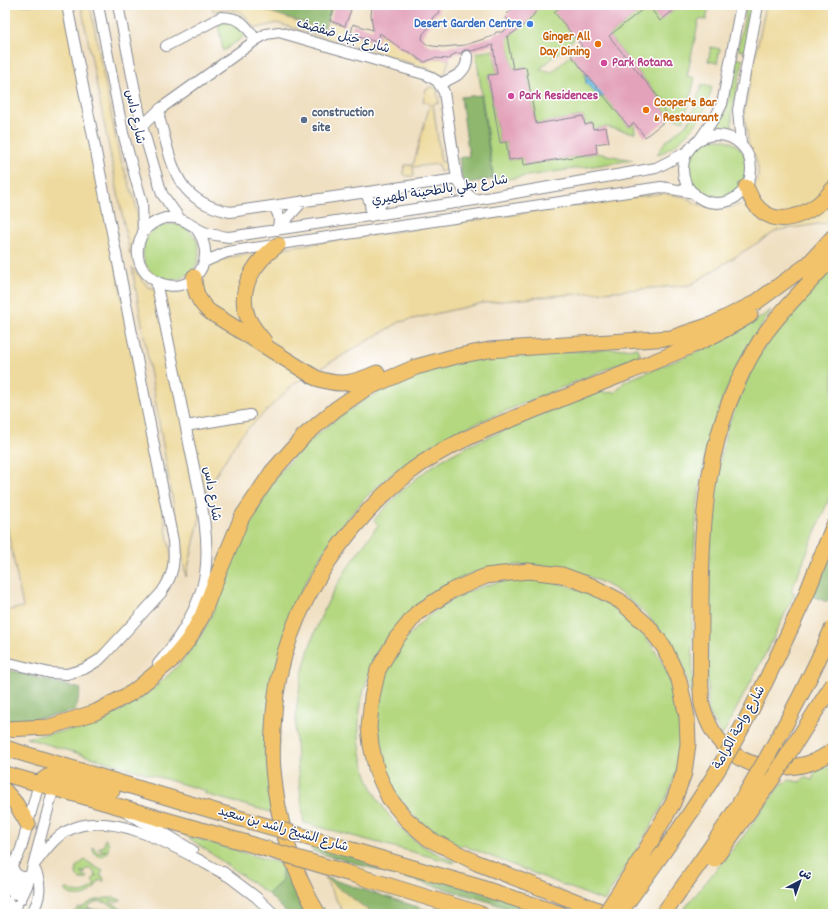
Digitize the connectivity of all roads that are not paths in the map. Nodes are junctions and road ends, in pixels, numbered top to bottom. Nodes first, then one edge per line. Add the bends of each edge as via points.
1 (68, 5) edge
2 (98, 5) edge
3 (118, 5) edge
4 (741, 5) edge
5 (758, 5) edge
6 (256, 40) junction
7 (166, 46) dead end
8 (467, 56) dead end
9 (440, 84) junction
10 (162, 108) junction
11 (143, 129) junction
12 (162, 129) junction
13 (699, 140) junction
14 (741, 144) junction
15 (687, 152) junction
16 (457, 179) junction
17 (746, 187) junction
18 (394, 188) junction
19 (833, 189) edge
20 (365, 192) junction
21 (694, 193) junction
22 (475, 200) junction
23 (303, 201) junction
24 (273, 206) junction
25 (371, 216) junction
26 (180, 219) junction
27 (195, 227) junction
28 (143, 234) junction
29 (278, 237) junction
30 (833, 237) edge
31 (833, 256) edge
32 (204, 262) junction
33 (810, 263) junction
34 (194, 277) junction
35 (156, 282) junction
36 (541, 346) junction
37 (272, 351) junction
38 (250, 415) dead end
39 (186, 426) junction
40 (833, 528) edge
41 (833, 627) edge
42 (5, 662) edge
43 (833, 684) edge
44 (133, 692) junction
45 (5, 729) edge
46 (5, 748) edge
47 (833, 750) edge
48 (42, 758) junction
49 (5, 774) edge
50 (48, 782) junction
51 (5, 791) edge
52 (96, 799) junction
53 (187, 803) junction
54 (28, 824) junction
55 (33, 866) junction
56 (15, 869) edge
57 (228, 876) junction
58 (12, 902) edge
59 (460, 911) edge
60 (30, 914) edge
61 (274, 914) edge
62 (318, 914) edge
63 (481, 914) edge
64 (561, 914) edge
65 (605, 914) edge
66 (608, 914) edge
67 (619, 914) edge
68 (664, 914) edge
69 (672, 914) edge

1 - 42 street via 173,541 174,562 168,584 161,593 92,665 76,672 59,674
2 - 28 street, شارع داس via 123,133 142,202
3 - 11 street, شارع داس
4 - 13 street via 722,104
5 - 14 street via 738,110
6 - 7 street via 247,26 239,20 221,17
6 - 9 street, شارع جَبَل صَفصَف via 270,33 283,33 427,75
6 - 10 street, شارع جَبَل صَفصَف
8 - 9 street via 463,71
9 - 16 street via 444,92
10 - 11 street, شارع جَبَل صَفصَف
10 - 12 street via 159,117
11 - 12 street
11 - 26 street, شارع داس via 162,194
12 - 24 street via 176,176 191,196 216,209 230,212
13 - 14 street via 721,135
13 - 15 street
14 - 17 street via 748,154 751,165 751,176
15 - 21 street via 683,169 686,182
15 - 22 street, شارع بطي بالطحينة المهيري via 656,168
16 - 18 street
16 - 22 street via 464,191
17 - 19 highway via 754,203 764,213 786,218 802,214 817,206
17 - 21 street via 736,197 722,202 702,199
18 - 20 street
18 - 25 street
20 - 23 street
20 - 25 street via 370,202
21 - 29 street, شارع بطي بالطحينة المهيري via 661,187
22 - 25 street, شارع بطي بالطحينة المهيري
23 - 24 street
23 - 29 street
24 - 29 street via 280,217
25 - 29 street, شارع بطي بالطحينة المهيري
26 - 27 street
26 - 28 street via 164,219 153,223
27 - 29 street, شارع بطي بالطحينة المهيري via 210,234 223,236
27 - 32 street via 202,236 205,247
28 - 35 street via 137,251 139,262 144,272
29 - 32 street, شارع بطي بالطحينة المهيري via 227,252
29 - 37 highway via 254,269 244,297 245,311 251,324
30 - 33 highway
31 - 47 highway via 770,326 752,355 731,398 717,438 709,475 701,569 701,694 704,714 717,738 740,759 767,768 804,765
32 - 34 street
33 - 36 highway via 755,303 713,324 671,338
33 - 62 highway via 773,299 721,332 681,351 502,423 427,460 377,501 343,540 315,581 291,634 275,699 273,769 277,801 294,865
34 - 35 street via 174,286
34 - 37 highway via 195,292 205,308
35 - 39 street, شارع داس
36 - 37 highway via 492,342 454,348 405,361 363,379 343,384 316,378
36 - 44 highway via 489,350 416,367 365,389 304,436 272,472 242,517 202,616 189,639 173,659
38 - 39 street
39 - 44 street, شارع داس via 201,505 206,546 205,574 195,609 166,655
40 - 67 highway, شارع واحة الكرامة, bridge via 806,595 757,700 680,830
41 - 68 highway, bridge via 804,690 757,775
43 - 69 highway, bridge via 775,776
44 - 45 highway via 96,712 49,727
46 - 48 highway, شارع الشيخ راشد بن سعيد
48 - 50 street
48 - 53 highway, شارع الشيخ راشد بن سعيد
49 - 50 highway, شارع الشيخ راشد بن سعيد
50 - 52 highway, شارع الشيخ راشد بن سعيد
50 - 53 highway via 64,776 146,801
50 - 54 street
50 - 55 street
51 - 54 highway
52 - 57 street via 166,834
52 - 59 highway, شارع الشيخ راشد بن سعيد, bridge via 351,874
53 - 64 highway, شارع الشيخ راشد بن سعيد, bridge via 482,888
54 - 56 street
55 - 56 street
55 - 57 street via 67,830 103,824 128,828 154,838
55 - 60 street via 40,888 38,900
56 - 58 street
56 - 58 street
57 - 61 street
59 - 63 highway, شارع الشيخ راشد بن سعيد
65 - 66 highway, bridge via 643,855 673,803 684,773 688,744 687,717 679,680 664,647 648,626 620,601 592,586 562,575 528,571 486,576 451,591 417,613 396,639 378,670 369,727 377,772 389,798 406,819 428,839 477,863

